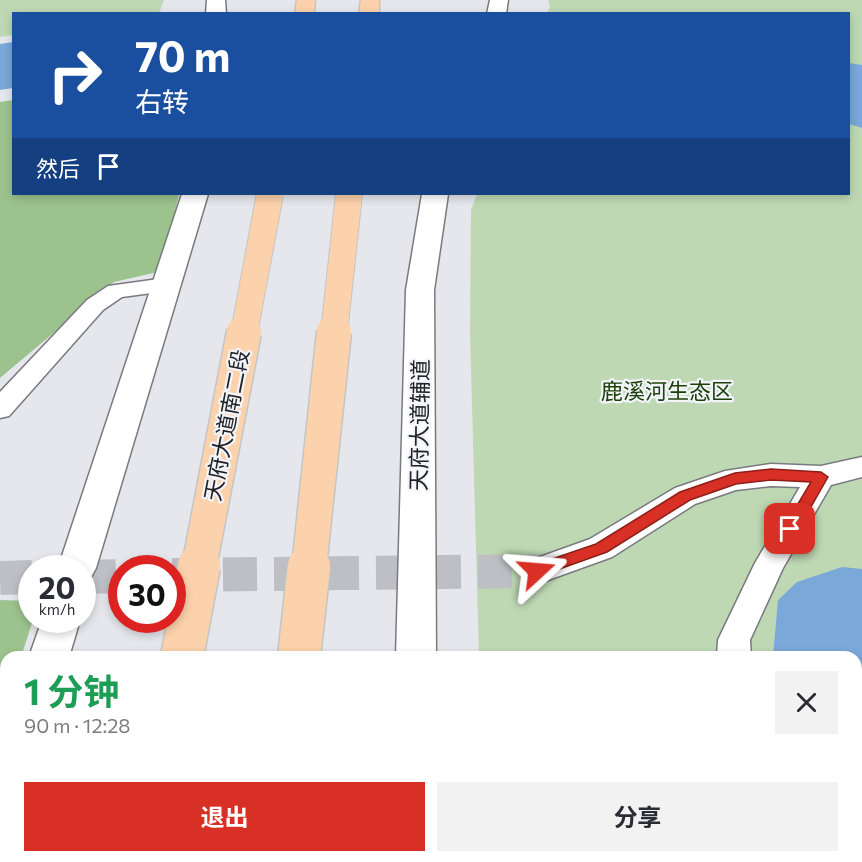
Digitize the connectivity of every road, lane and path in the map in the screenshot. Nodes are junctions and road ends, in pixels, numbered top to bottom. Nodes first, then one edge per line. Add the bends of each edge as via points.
1 (195, 195) edge
2 (270, 195) edge
3 (349, 195) edge
4 (435, 195) edge
5 (166, 285) junction
6 (0, 409) edge
7 (862, 467) edge
8 (821, 477) junction
9 (81, 555) edge
10 (537, 571) tunnel mouth
11 (57, 633) edge
12 (51, 651) edge
13 (183, 651) edge
14 (299, 651) edge
15 (416, 651) edge
16 (734, 651) edge

1 - 5 street
2 - 13 highway, 天府大道南二段, bridge
3 - 14 highway, bridge
4 - 15 street, 天府大道辅道 via 420,290
5 - 6 street via 116,291 95,305
5 - 9 street
7 - 8 street
8 - 10 street via 771,475 735,479 685,496 601,548
8 - 16 street via 770,563 734,640
11 - 12 street

